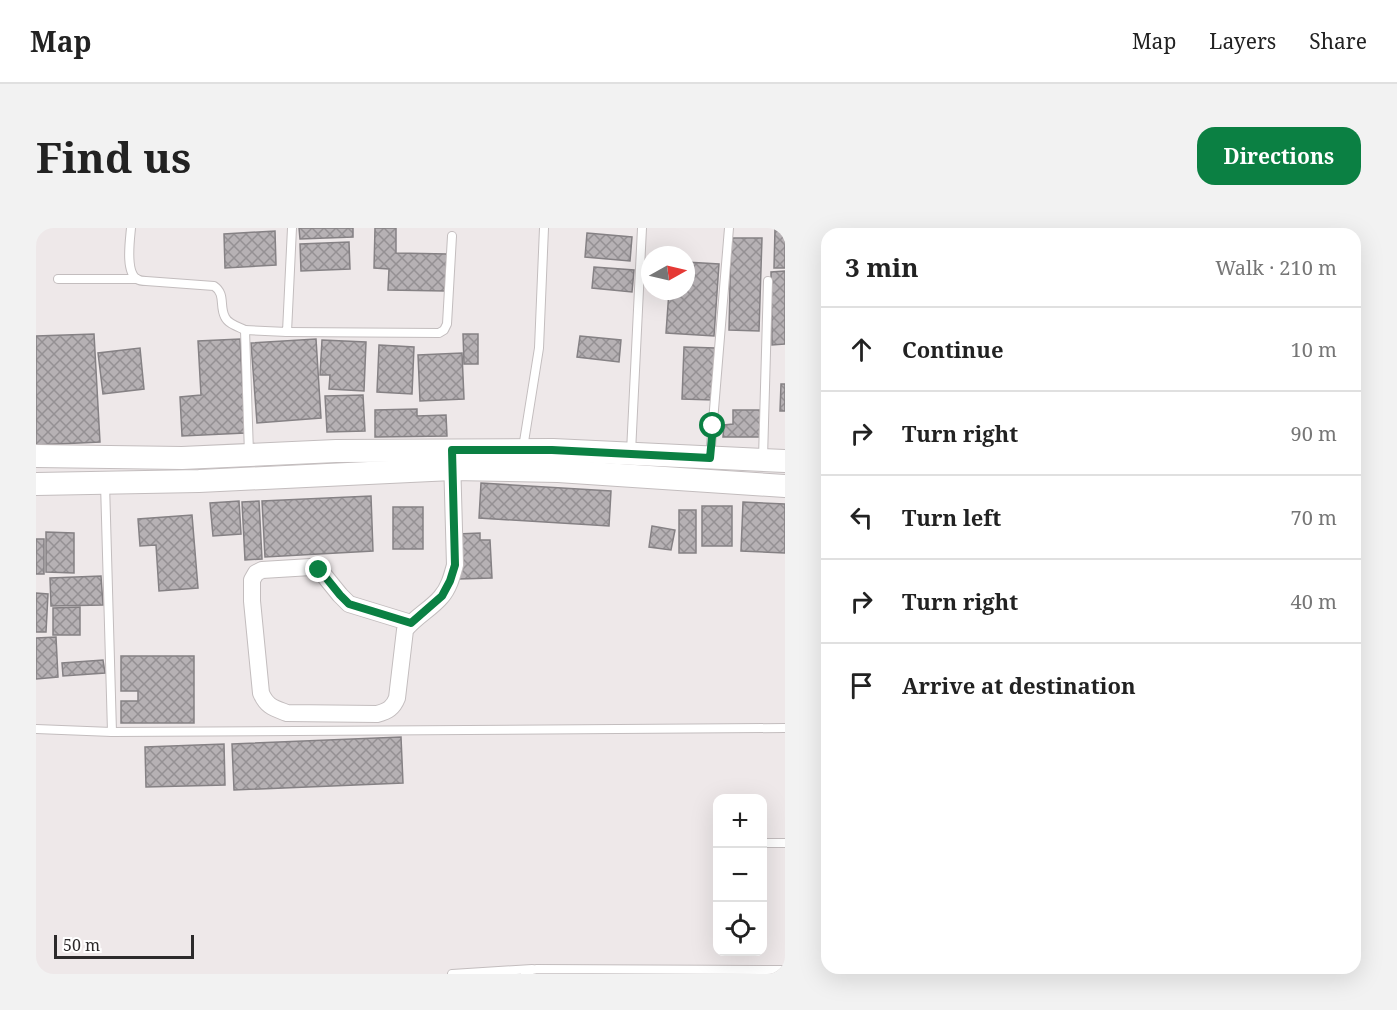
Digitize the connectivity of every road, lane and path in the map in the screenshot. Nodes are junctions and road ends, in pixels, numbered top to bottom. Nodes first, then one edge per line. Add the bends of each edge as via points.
1 (131, 228) edge
2 (292, 228) edge
3 (544, 228) edge
4 (642, 228) edge
5 (729, 228) edge
6 (452, 236) dead end
7 (58, 279) dead end
8 (137, 279) junction
9 (768, 281) dead end
10 (246, 330) junction
11 (287, 332) junction
12 (522, 450) junction
13 (631, 454) junction
14 (249, 455) junction
15 (36, 456) edge
16 (710, 458) junction
17 (452, 459) junction
18 (774, 460) edge
19 (249, 478) junction
20 (105, 483) junction
21 (36, 484) edge
22 (785, 486) edge
23 (411, 623) junction
24 (785, 728) edge
25 (36, 729) edge
26 (112, 732) junction
27 (767, 843) edge
28 (785, 843) edge
29 (537, 969) junction
30 (785, 970) edge
31 (739, 972) edge
32 (452, 974) edge
33 (525, 974) edge

1 - 8 lane via 130,265
2 - 11 lane
3 - 12 lane via 539,348
4 - 13 lane
5 - 16 lane
6 - 11 lane via 447,324 439,333
7 - 8 lane
8 - 10 lane via 214,286 222,296 224,316
9 - 18 lane
10 - 11 lane
10 - 14 lane
12 - 13 main road
12 - 17 main road
13 - 16 main road
14 - 15 main road
14 - 17 main road via 336,451
14 - 19 main road
16 - 18 main road
17 - 19 main road
17 - 22 main road via 558,471
17 - 23 street via 455,565 442,596
19 - 20 main road
20 - 21 main road
20 - 26 lane
23 - 23 street via 349,604 323,574 311,567 256,573 252,601 265,702 287,713 385,712 397,698 405,630
24 - 26 lane
25 - 26 lane
27 - 28 lane
29 - 31 lane
29 - 32 lane
29 - 33 lane
30 - 31 lane

